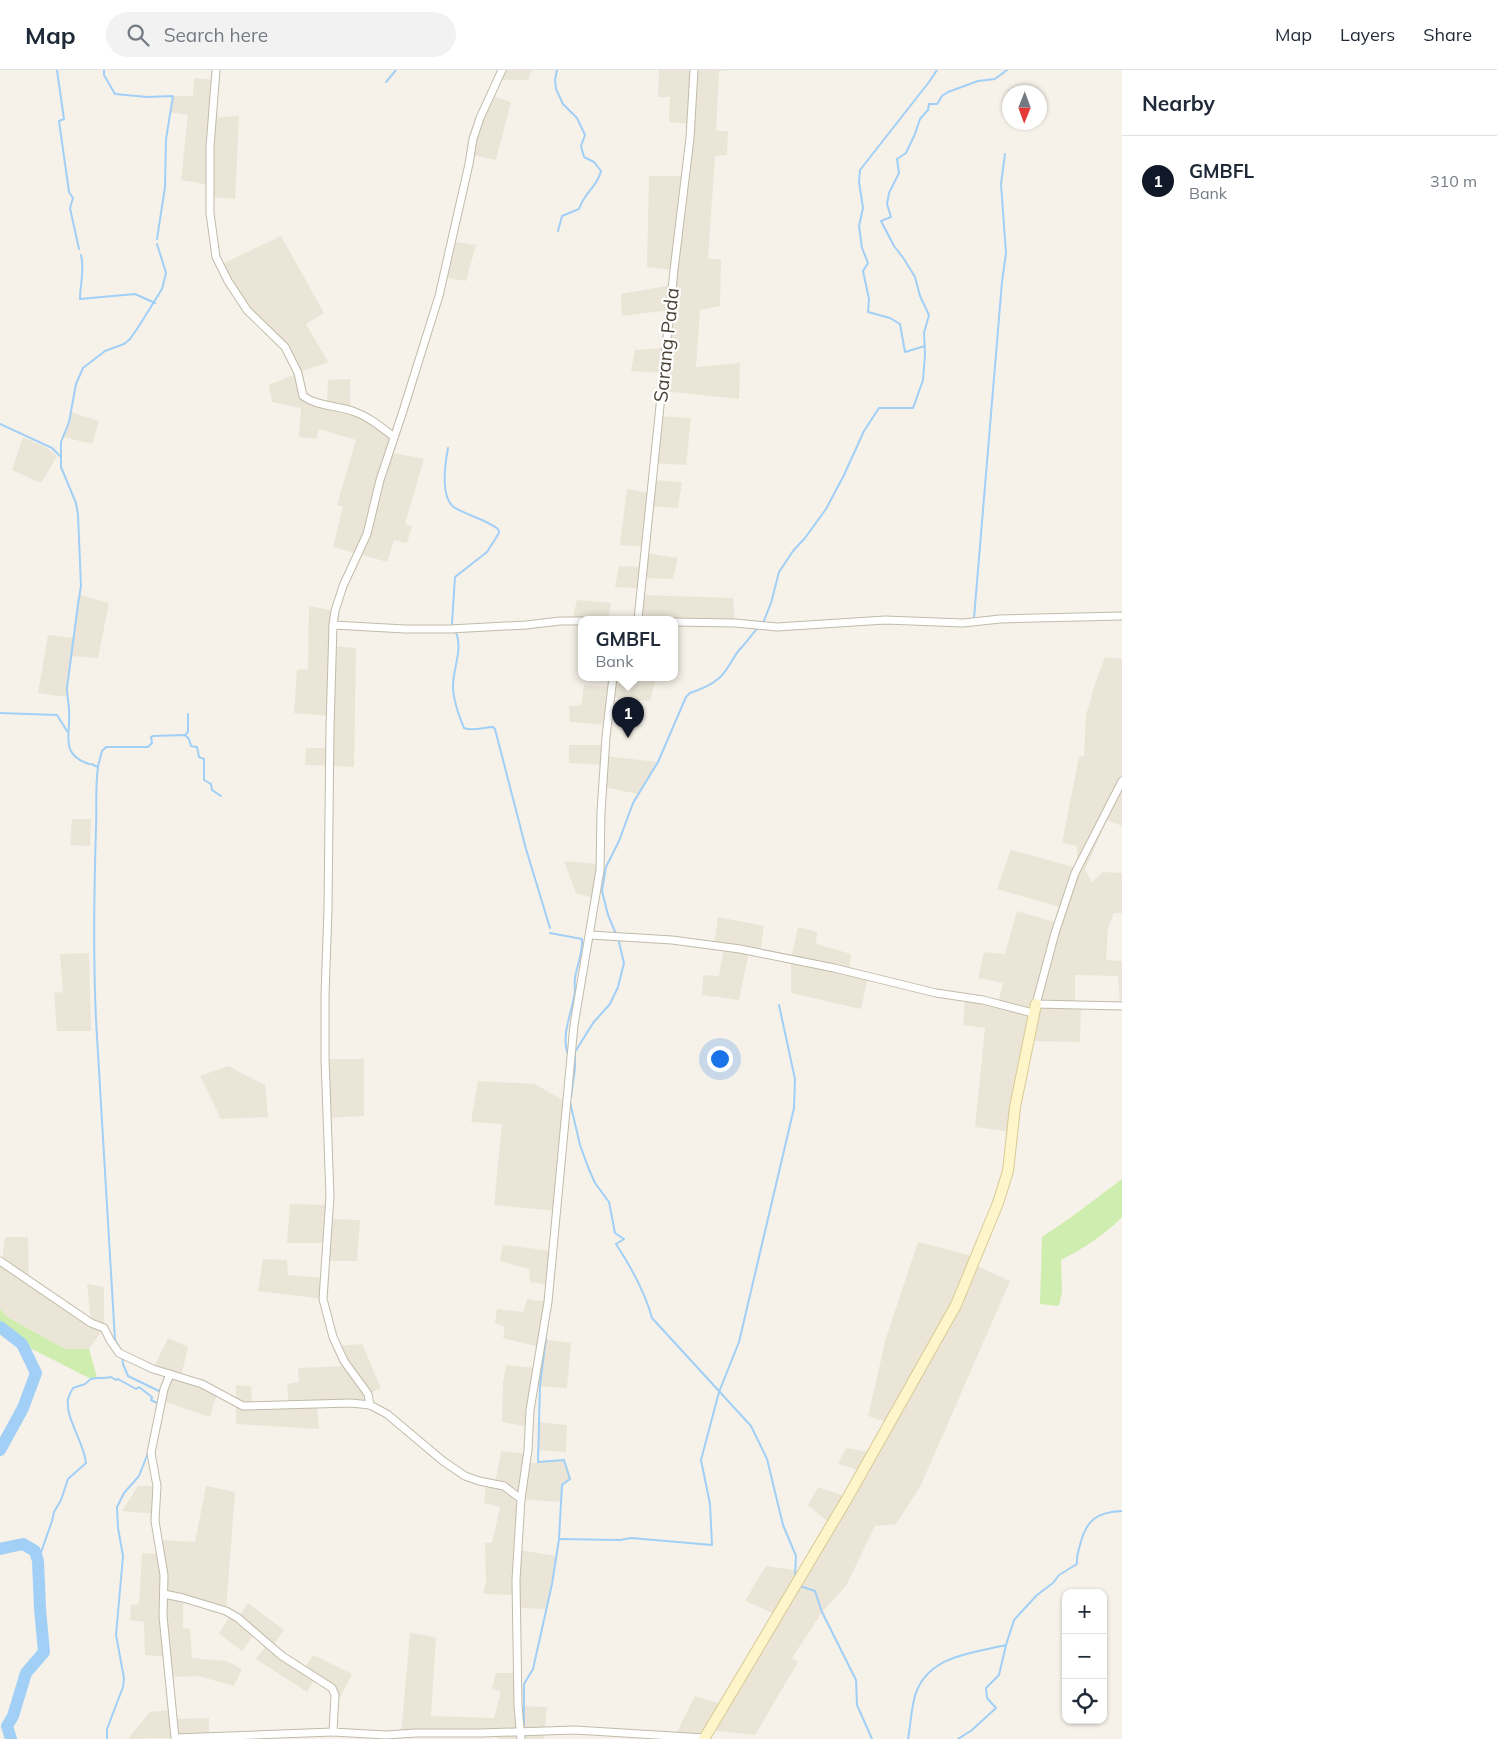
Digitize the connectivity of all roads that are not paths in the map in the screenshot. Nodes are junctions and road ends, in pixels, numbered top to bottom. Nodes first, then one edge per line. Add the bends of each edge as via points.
1 (216, 70) edge
2 (502, 70) edge
3 (694, 70) edge
4 (394, 437) junction
5 (638, 616) edge
6 (1122, 616) edge
7 (578, 621) edge
8 (678, 622) edge
9 (333, 625) junction
10 (613, 681) edge
11 (1122, 782) edge
12 (590, 935) junction
13 (1122, 1006) edge
14 (1035, 1009) junction
15 (0, 1261) edge
16 (170, 1374) junction
17 (370, 1404) junction
18 (521, 1499) junction
19 (164, 1594) junction
20 (333, 1732) junction
21 (520, 1735) edge
22 (386, 1737) edge
23 (174, 1738) edge
24 (705, 1739) edge

1 - 4 street via 210,147 210,214 216,257 247,310 285,347 298,373 303,396 317,403 357,412
2 - 4 street via 473,139 439,296
3 - 5 street, Sarang Pada via 690,138
4 - 9 street via 367,534 343,586
6 - 8 street via 1000,619 963,624 885,620 776,627
7 - 9 street via 450,629
9 - 17 street via 325,996 330,1196 323,1299 333,1337 344,1361 368,1394
10 - 12 street via 601,812 600,870
11 - 14 street via 1075,872
12 - 14 street via 672,940 740,949 834,968 936,994
12 - 18 street via 574,1025 548,1302 530,1410
13 - 14 street
14 - 24 street via 1015,1107 1008,1171 956,1305 848,1497
15 - 16 street via 91,1323 104,1328 119,1353
16 - 17 street via 202,1384 243,1406
16 - 19 street via 151,1453 157,1486 155,1522
17 - 18 street via 465,1476 504,1486
18 - 21 street via 516,1580
19 - 20 street via 226,1611 282,1656 332,1688 335,1695
19 - 23 street via 163,1616
20 - 22 street
20 - 23 street
21 - 22 street
21 - 24 street via 592,1731

